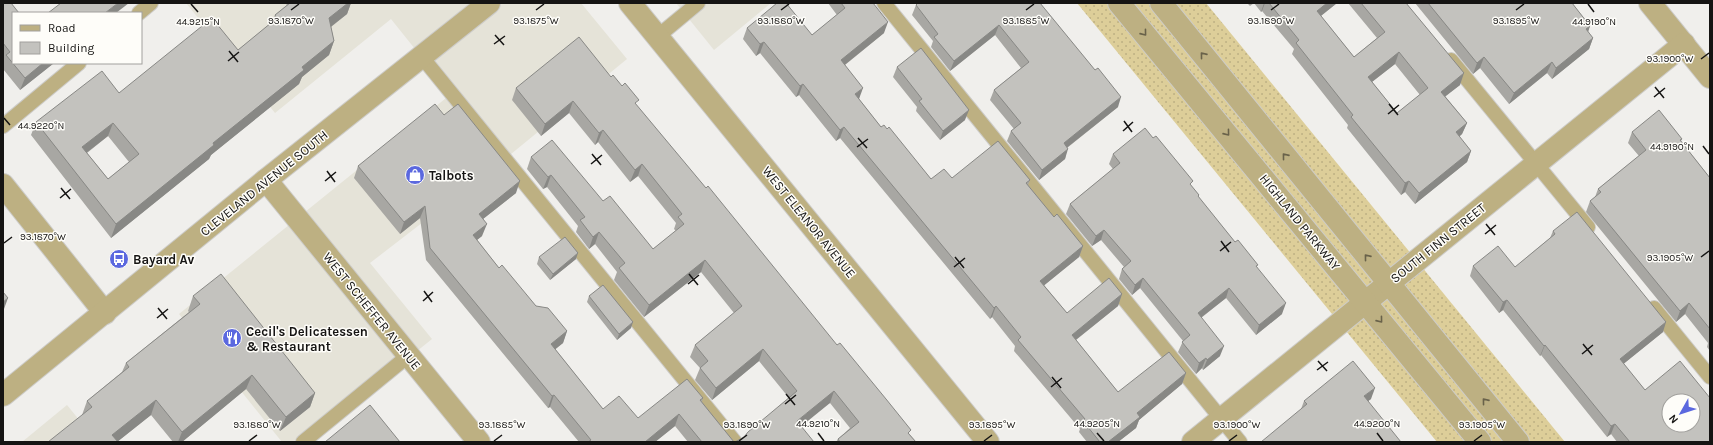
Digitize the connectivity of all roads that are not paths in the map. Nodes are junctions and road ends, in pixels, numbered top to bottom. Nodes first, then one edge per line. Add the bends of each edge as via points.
1 (151, 3) edge
2 (489, 3) edge
3 (630, 3) edge
4 (698, 3) edge
5 (884, 3) edge
6 (1119, 3) edge
7 (1161, 3) edge
8 (1650, 3) edge
9 (140, 12) edge
10 (657, 37) junction
11 (1684, 44) junction
12 (1443, 51) edge
13 (422, 57) junction
14 (78, 64) edge
15 (1710, 76) edge
16 (3, 126) edge
17 (1536, 164) junction
18 (266, 180) junction
19 (3, 185) edge
20 (1596, 237) edge
21 (1389, 283) junction
22 (1646, 298) edge
23 (1366, 302) junction
24 (106, 313) junction
25 (408, 356) junction
26 (1710, 377) edge
27 (3, 395) edge
28 (1221, 419) junction
29 (302, 442) edge
30 (479, 442) edge
31 (736, 442) edge
32 (988, 442) edge
33 (1193, 442) edge
34 (1240, 442) edge
35 (1480, 442) edge
36 (1518, 442) edge

1 - 9 lane
2 - 13 street, CLEVELAND AVENUE SOUTH
3 - 10 street, WEST ELEANOR AVENUE
4 - 10 lane
5 - 28 lane
6 -> 23 street, HIGHLAND PARKWAY
21 -> 7 street
8 - 11 street
10 - 32 street, WEST ELEANOR AVENUE
11 - 15 street
11 - 17 street, SOUTH FINN STREET
12 - 17 lane
13 - 18 street, CLEVELAND AVENUE SOUTH
13 - 31 lane
14 - 16 lane
17 - 20 lane
17 - 21 street, SOUTH FINN STREET
18 - 24 street, CLEVELAND AVENUE SOUTH
18 - 25 street, WEST SCHEFFER AVENUE
19 - 24 street
21 - 23 street, SOUTH FINN STREET
36 -> 21 street
22 - 26 lane
23 - 28 street, SOUTH FINN STREET
23 -> 35 street, HIGHLAND PARKWAY
24 - 27 street, CLEVELAND AVENUE SOUTH
25 - 29 lane
25 - 30 street, WEST SCHEFFER AVENUE
28 - 33 street, SOUTH FINN STREET
28 - 34 lane

